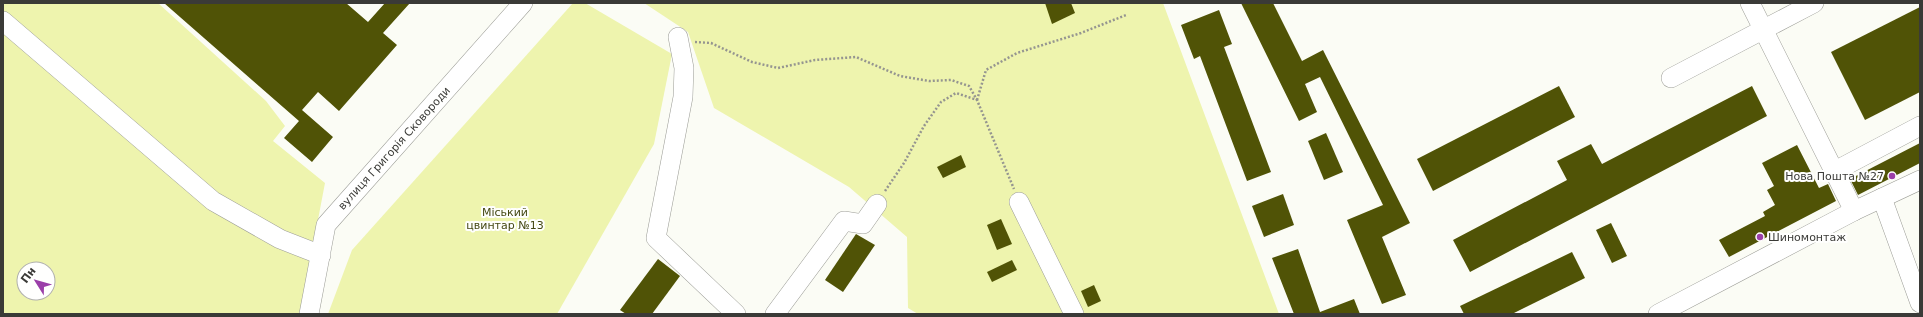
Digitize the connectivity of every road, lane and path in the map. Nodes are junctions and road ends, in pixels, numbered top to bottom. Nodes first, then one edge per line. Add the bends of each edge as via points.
1 (524, 3) edge
2 (1750, 3) edge
3 (1814, 3) edge
4 (1126, 15) dead end
5 (3, 21) edge
6 (1762, 30) junction
7 (683, 38) joint
8 (1671, 78) dead end
9 (977, 100) junction
10 (1920, 126) edge
11 (1835, 171) junction
12 (1920, 180) edge
13 (1882, 198) junction
14 (1019, 202) joint
15 (877, 204) joint
16 (1854, 211) junction
17 (321, 255) junction
18 (1920, 303) edge
19 (309, 314) edge
20 (736, 314) edge
21 (774, 314) edge
22 (1074, 314) edge
23 (1658, 314) edge

1 - 17 street, вулиця Григорія Сковороди via 326,225
2 - 6 street
3 - 6 street
4 - 9 path via 1081,33 1017,53 986,70
5 - 17 street via 213,201 280,239
6 - 8 street
6 - 11 street
7 - 9 path via 712,43 752,62 778,68 816,60 856,57 900,76 929,81 951,80 970,86
7 - 20 street via 683,97 656,238
9 - 14 path
9 - 15 path via 956,93 941,102
10 - 11 street
11 - 16 street
12 - 13 street
13 - 16 street
13 - 18 street
14 - 22 street
15 - 21 street via 863,224 844,221
16 - 23 street
17 - 19 street, вулиця Григорія Сковороди

